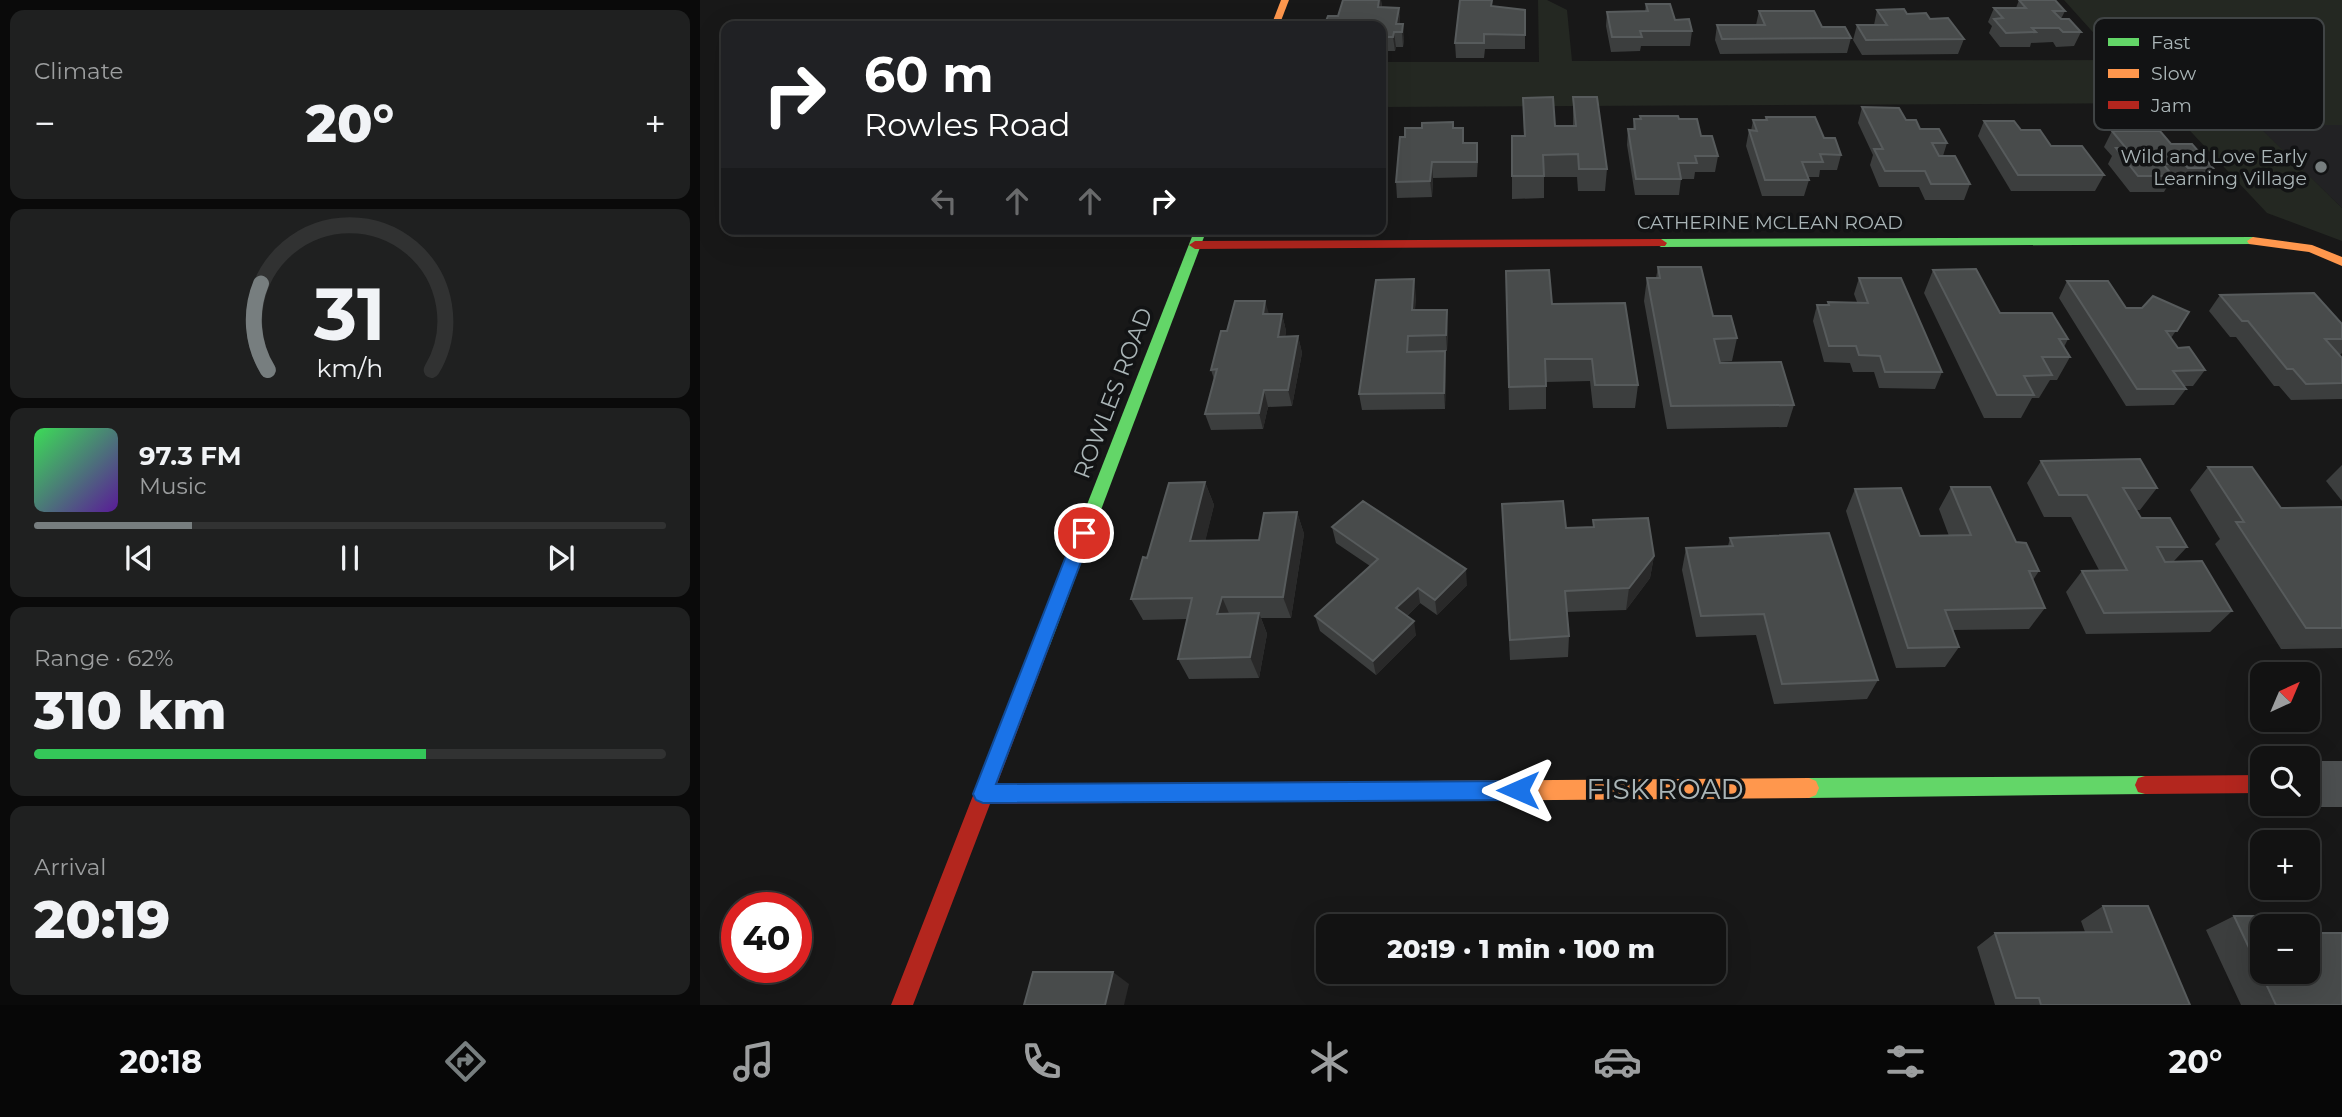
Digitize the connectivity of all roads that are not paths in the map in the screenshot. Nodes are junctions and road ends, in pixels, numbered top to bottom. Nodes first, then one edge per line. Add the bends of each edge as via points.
1 (1285, 0) edge
2 (1277, 21) edge
3 (1198, 235) edge
4 (1195, 245) junction
5 (2342, 262) edge
6 (2250, 784) edge
7 (2320, 784) edge
8 (2342, 784) edge
9 (983, 794) junction
10 (902, 1005) edge

1 - 2 street
3 - 4 street, ROWLES ROAD
4 - 5 street, CATHERINE MCLEAN ROAD via 2263,240 2312,249
4 - 9 street, ROWLES ROAD
6 - 9 street, FISK ROAD
7 - 8 street
9 - 10 street, ROWLES ROAD

